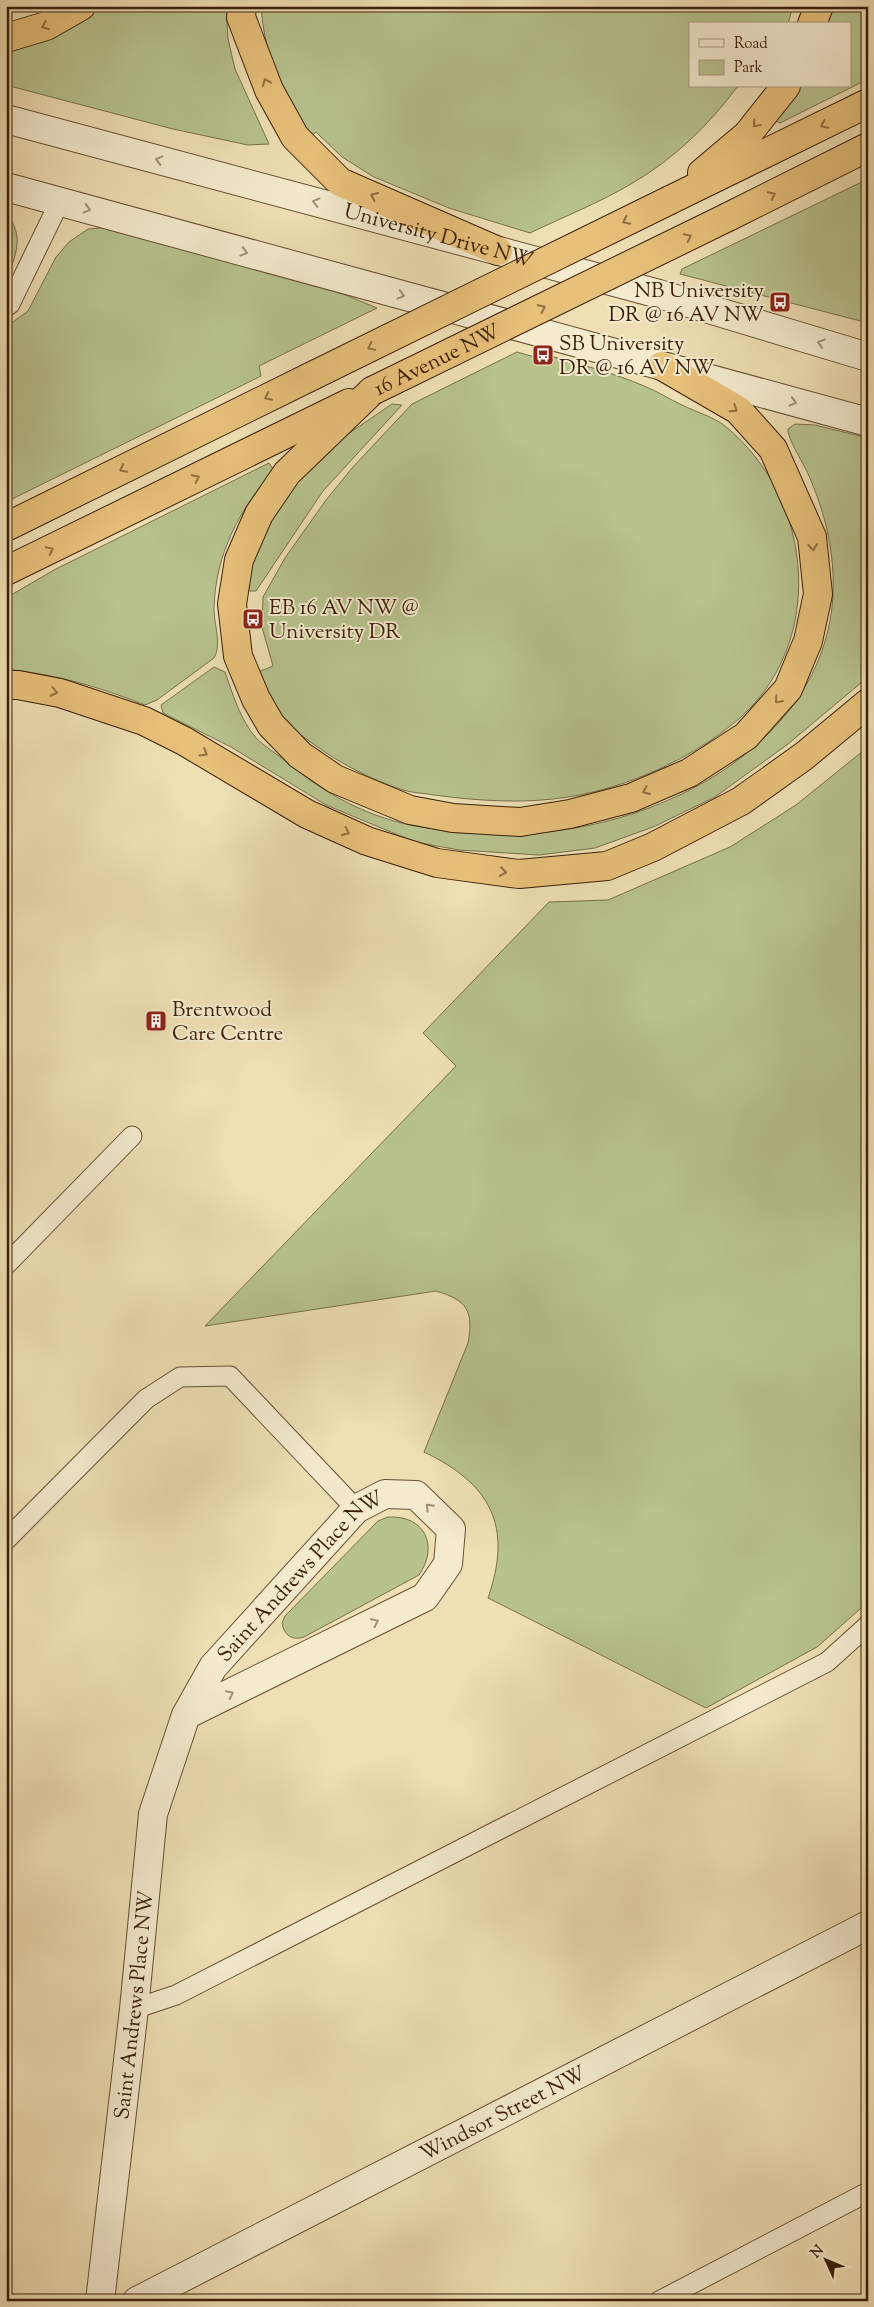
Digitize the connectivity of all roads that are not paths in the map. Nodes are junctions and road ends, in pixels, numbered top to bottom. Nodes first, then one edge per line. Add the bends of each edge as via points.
1 (81, 6) edge
2 (242, 6) edge
3 (819, 6) edge
4 (813, 22) edge
5 (6, 38) edge
6 (784, 88) edge
7 (868, 103) edge
8 (6, 119) edge
9 (868, 147) edge
10 (6, 187) edge
11 (670, 200) junction
12 (60, 201) junction
13 (498, 251) junction
14 (6, 306) edge
15 (868, 357) edge
16 (662, 366) junction
17 (372, 391) junction
18 (868, 422) edge
19 (6, 527) edge
20 (6, 571) edge
21 (10, 687) edge
22 (868, 703) edge
23 (132, 1136) dead end
24 (6, 1265) edge
25 (356, 1509) junction
26 (6, 1540) edge
27 (868, 1625) edge
28 (186, 1715) junction
29 (868, 1925) edge
30 (134, 2010) junction
31 (868, 2192) edge
32 (100, 2301) edge
33 (137, 2301) edge
34 (659, 2301) edge

1 -> 5 highway via 46,26
13 -> 2 highway via 340,182 295,137 269,90 241,17
3 - 4 highway
6 -> 11 highway via 747,135
7 -> 11 highway, 16 Avenue NW
13 -> 8 street, University Drive NW
17 -> 9 highway, 16 Avenue NW, bridge
10 - 12 street
11 -> 19 highway, 16 Avenue NW, bridge
12 - 14 lane via 10,304
12 -> 16 street
15 -> 13 street, University Drive NW via 659,294
16 -> 17 highway via 738,410 773,449 812,537 818,594 808,641 788,689 746,736 690,773 631,798 570,814 520,822 453,818 410,810 335,779 300,755 271,725 238,656 232,604 239,560 259,514 287,473
16 -> 18 street
20 -> 17 highway, 16 Avenue NW
21 -> 22 highway via 60,693 144,721 307,814 367,841 437,864 519,874 607,866 675,837 742,800 804,756
23 - 24 lane
25 - 26 lane via 230,1376 180,1377 146,1399
25 - 28 street, Saint Andrews Place NW via 213,1666
28 -> 25 street, Saint Andrews Place NW via 425,1597 448,1564 451,1529 416,1495 385,1494
27 - 30 lane via 826,1662 176,1995
28 - 30 street, Saint Andrews Place NW via 153,1814
29 - 33 street, Windsor Street NW
30 - 32 street, Saint Andrews Place NW
31 - 34 lane

